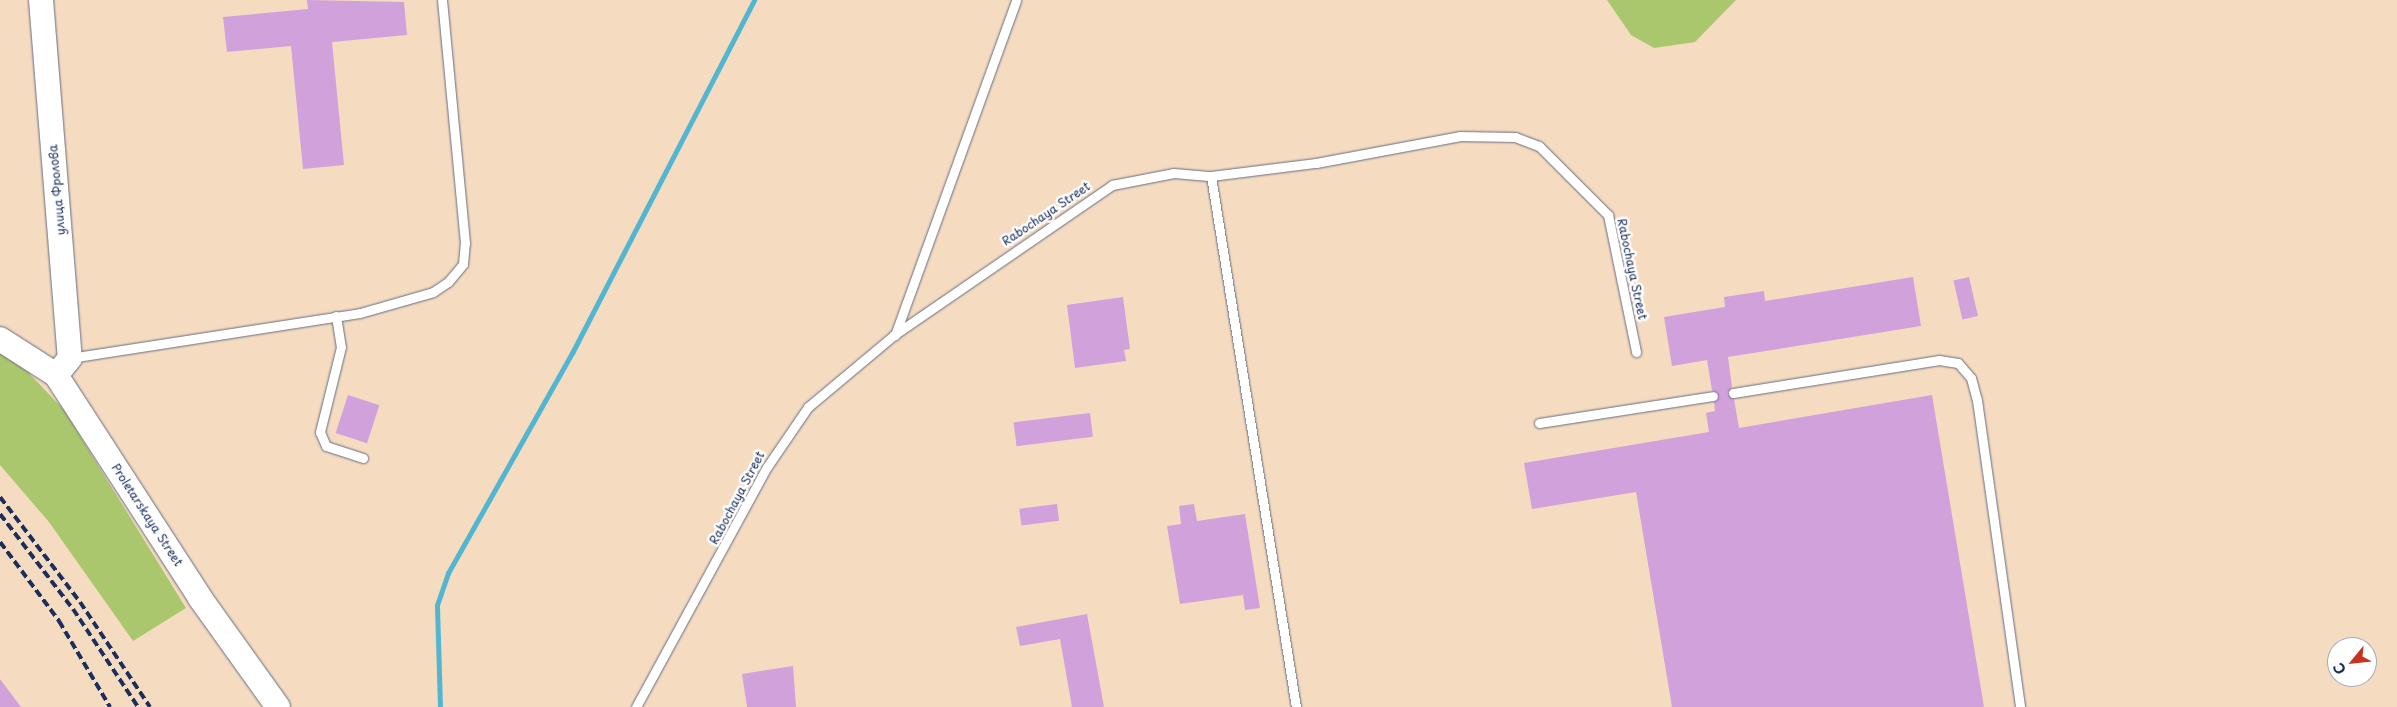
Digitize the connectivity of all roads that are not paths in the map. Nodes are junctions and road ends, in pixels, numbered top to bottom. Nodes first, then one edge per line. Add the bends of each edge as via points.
1 (41, 0) edge
2 (442, 0) edge
3 (1016, 0) edge
4 (1210, 176) junction
5 (336, 316) junction
6 (894, 335) junction
7 (0, 340) edge
8 (1636, 352) dead end
9 (63, 366) junction
10 (1733, 392) dead end
11 (1713, 396) dead end
12 (1539, 423) dead end
13 (364, 458) dead end
14 (278, 707) edge
15 (636, 707) edge
16 (1296, 707) edge
17 (2020, 707) edge

1 - 9 street, улица Фролова
2 - 5 lane via 466,243 463,264 433,292
3 - 6 lane
4 - 6 lane, Rabochaya Street via 1174,173 1112,185
4 - 8 lane, Rabochaya Street via 1316,163 1487,134 1515,137 1539,146 1608,215
4 - 16 lane
5 - 9 lane
5 - 13 lane via 341,347 320,432 326,446
6 - 15 lane, Rabochaya Street via 815,401 788,434
7 - 9 street, Proletarskaya Street
9 - 14 street, Proletarskaya Street via 206,606
10 - 17 lane via 1939,360 1958,364 1971,378 1977,400
11 - 12 lane

